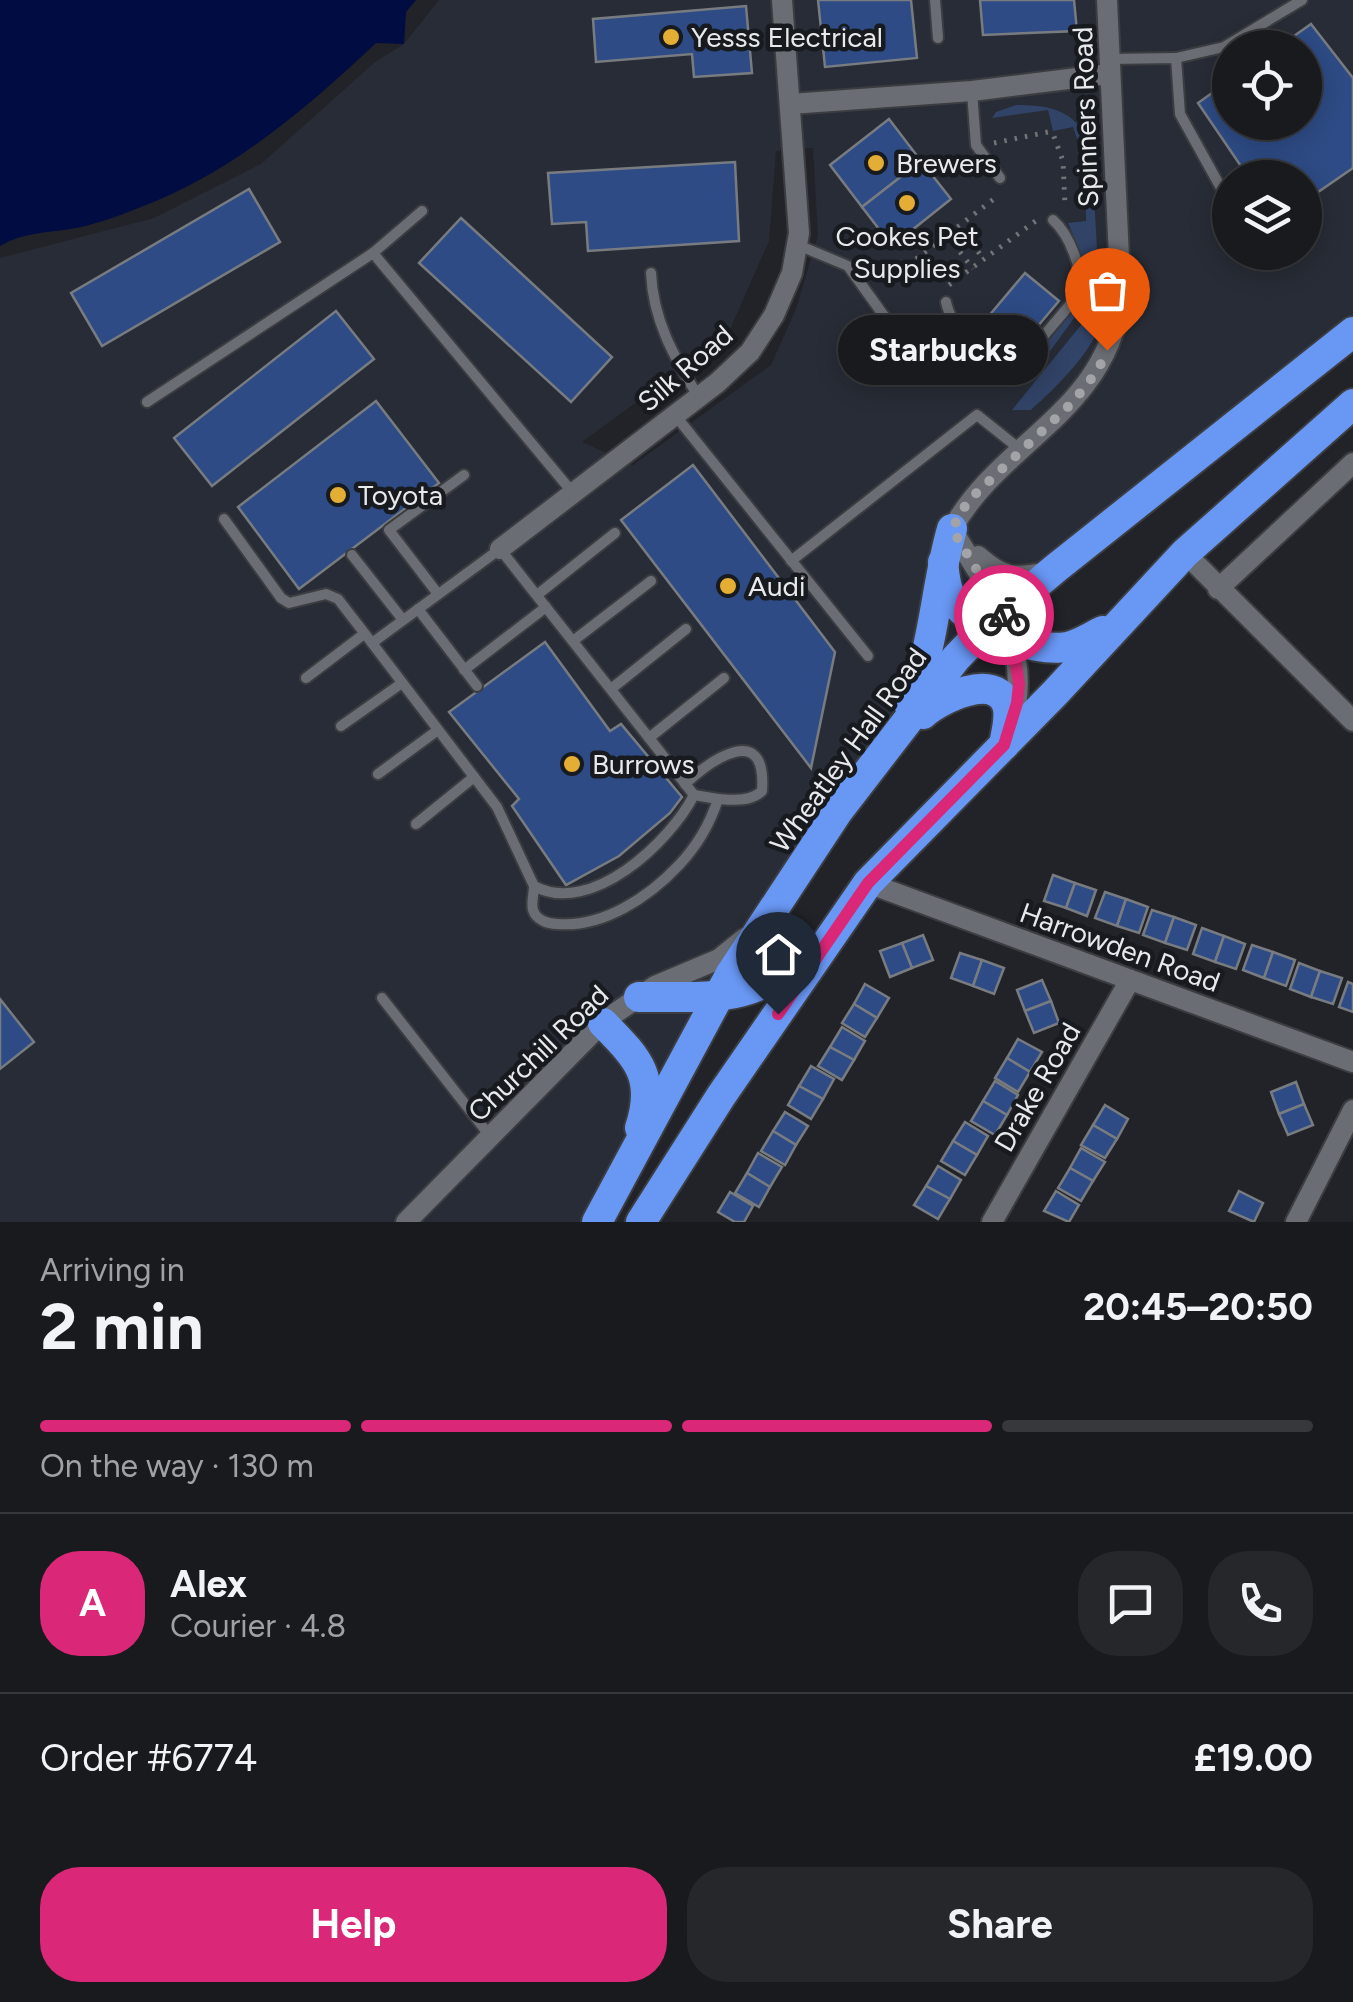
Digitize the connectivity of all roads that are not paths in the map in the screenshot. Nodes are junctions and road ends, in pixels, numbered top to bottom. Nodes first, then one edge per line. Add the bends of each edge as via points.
1 (782, 0) edge
2 (935, 0) edge
3 (1108, 0) edge
4 (1302, 0) edge
5 (938, 38) dead end
6 (1176, 58) junction
7 (1108, 66) junction
8 (972, 90) junction
9 (790, 104) junction
10 (1212, 172) edge
11 (1000, 178) dead end
12 (422, 211) dead end
13 (1048, 218) road end
14 (797, 244) junction
15 (373, 253) junction
16 (651, 274) dead end
17 (942, 298) road end
18 (1353, 332) edge
19 (926, 374) dead end
20 (699, 397) junction
21 (148, 402) dead end
22 (1353, 404) edge
23 (675, 416) junction
24 (1022, 451) junction
25 (1353, 463) edge
26 (464, 476) dead end
27 (574, 494) junction
28 (224, 519) dead end
29 (952, 529) junction
30 (614, 534) dead end
31 (500, 548) junction
32 (1185, 553) junction
33 (352, 555) dead end
34 (790, 561) junction
35 (943, 562) junction
36 (1052, 571) junction
37 (650, 580) dead end
38 (1218, 588) junction
39 (438, 594) junction
40 (537, 595) junction
41 (546, 607) junction
42 (1134, 608) junction
43 (418, 609) junction
44 (403, 620) junction
45 (1000, 626) junction
46 (686, 629) dead end
47 (368, 639) junction
48 (572, 640) junction
49 (868, 656) dead end
50 (464, 670) junction
51 (306, 678) dead end
52 (724, 678) dead end
53 (402, 683) junction
54 (477, 686) dead end
55 (610, 689) junction
56 (1353, 721) edge
57 (342, 726) dead end
58 (438, 730) junction
59 (648, 738) junction
60 (1004, 745) junction
61 (884, 751) junction
62 (378, 774) dead end
63 (474, 777) junction
64 (685, 784) junction
65 (694, 795) junction
66 (718, 799) junction
67 (416, 824) dead end
68 (534, 886) junction
69 (862, 891) junction
70 (772, 912) junction
71 (1130, 980) junction
72 (720, 996) junction
73 (639, 997) junction
74 (382, 998) dead end
75 (602, 1023) junction
76 (1353, 1062) edge
77 (1353, 1110) edge
78 (490, 1136) junction
79 (628, 1164) junction
80 (406, 1222) edge
81 (597, 1222) edge
82 (640, 1222) edge
83 (992, 1222) edge
84 (1296, 1222) edge

1 - 9 street, Silk Road
2 - 5 lane
3 - 7 street, Spinners Road
4 - 6 lane via 1224,47
6 - 7 lane
6 - 10 lane via 1180,114
7 - 8 street
7 - 24 street, Spinners Road via 1117,329 1098,370
8 - 9 street
8 - 11 lane via 977,149
9 - 14 street, Silk Road
12 - 15 lane
13 - 17 lane via 1063,230 1082,278 1080,293 1014,369 995,368 984,358
14 - 19 lane via 848,266
14 - 20 street, Silk Road via 774,316 750,352
15 - 21 lane
15 - 27 lane
16 - 20 lane via 652,301 672,354
18 - 36 highway, Wheatley Hall Road
20 - 23 street, Silk Road
22 - 32 highway
23 - 27 street, Silk Road
23 - 34 lane
24 - 29 street, Spinners Road via 968,501
24 - 34 lane via 977,414
25 - 38 street
26 - 39 lane via 389,530
27 - 31 street, Silk Road
28 - 47 lane via 281,598 300,603 326,594
29 - 35 highway
29 - 36 street via 997,572
29 - 45 street
30 - 40 lane
31 - 39 lane
31 - 40 lane
32 - 38 street
32 - 42 highway
33 - 44 lane
34 - 49 lane
35 - 45 highway via 949,594 970,618
35 - 61 highway via 920,680
36 - 45 highway, Wheatley Hall Road
37 - 48 lane
38 - 56 street
39 - 43 lane
40 - 41 lane
41 - 48 lane
41 - 50 lane
42 - 45 highway via 1070,647 1051,648
42 - 60 highway
43 - 44 lane
43 - 50 lane
44 - 47 lane
45 - 60 street via 1019,684
45 - 61 highway, Wheatley Hall Road via 956,658
46 - 55 lane
47 - 51 lane
47 - 53 lane
48 - 55 lane
50 - 54 lane
52 - 59 lane
53 - 57 lane
53 - 58 lane
55 - 59 lane
58 - 62 lane
58 - 63 lane
59 - 64 lane
60 - 61 highway via 1006,700 982,689 962,690 930,707
60 - 69 highway
61 - 70 highway, Wheatley Hall Road
63 - 67 lane
63 - 68 lane via 498,807
64 - 65 lane
64 - 66 lane via 728,752 755,756 762,791
65 - 66 lane
65 - 68 lane via 653,851 616,876 577,891
66 - 68 lane via 692,852 640,898 604,917 549,924 532,909
69 - 71 street, Harrowden Road
69 - 72 highway via 790,969 750,992
69 - 82 highway
70 - 72 highway, Wheatley Hall Road
70 - 73 street, Churchill Road via 720,959
71 - 76 street, Harrowden Road
71 - 83 street, Drake Road
72 - 73 highway
72 - 79 highway, Wheatley Hall Road
73 - 75 street, Churchill Road
74 - 78 lane
75 - 78 street, Churchill Road
75 - 79 highway via 642,1067 646,1086
77 - 84 street
78 - 80 street, Churchill Road
79 - 81 highway, Wheatley Hall Road

